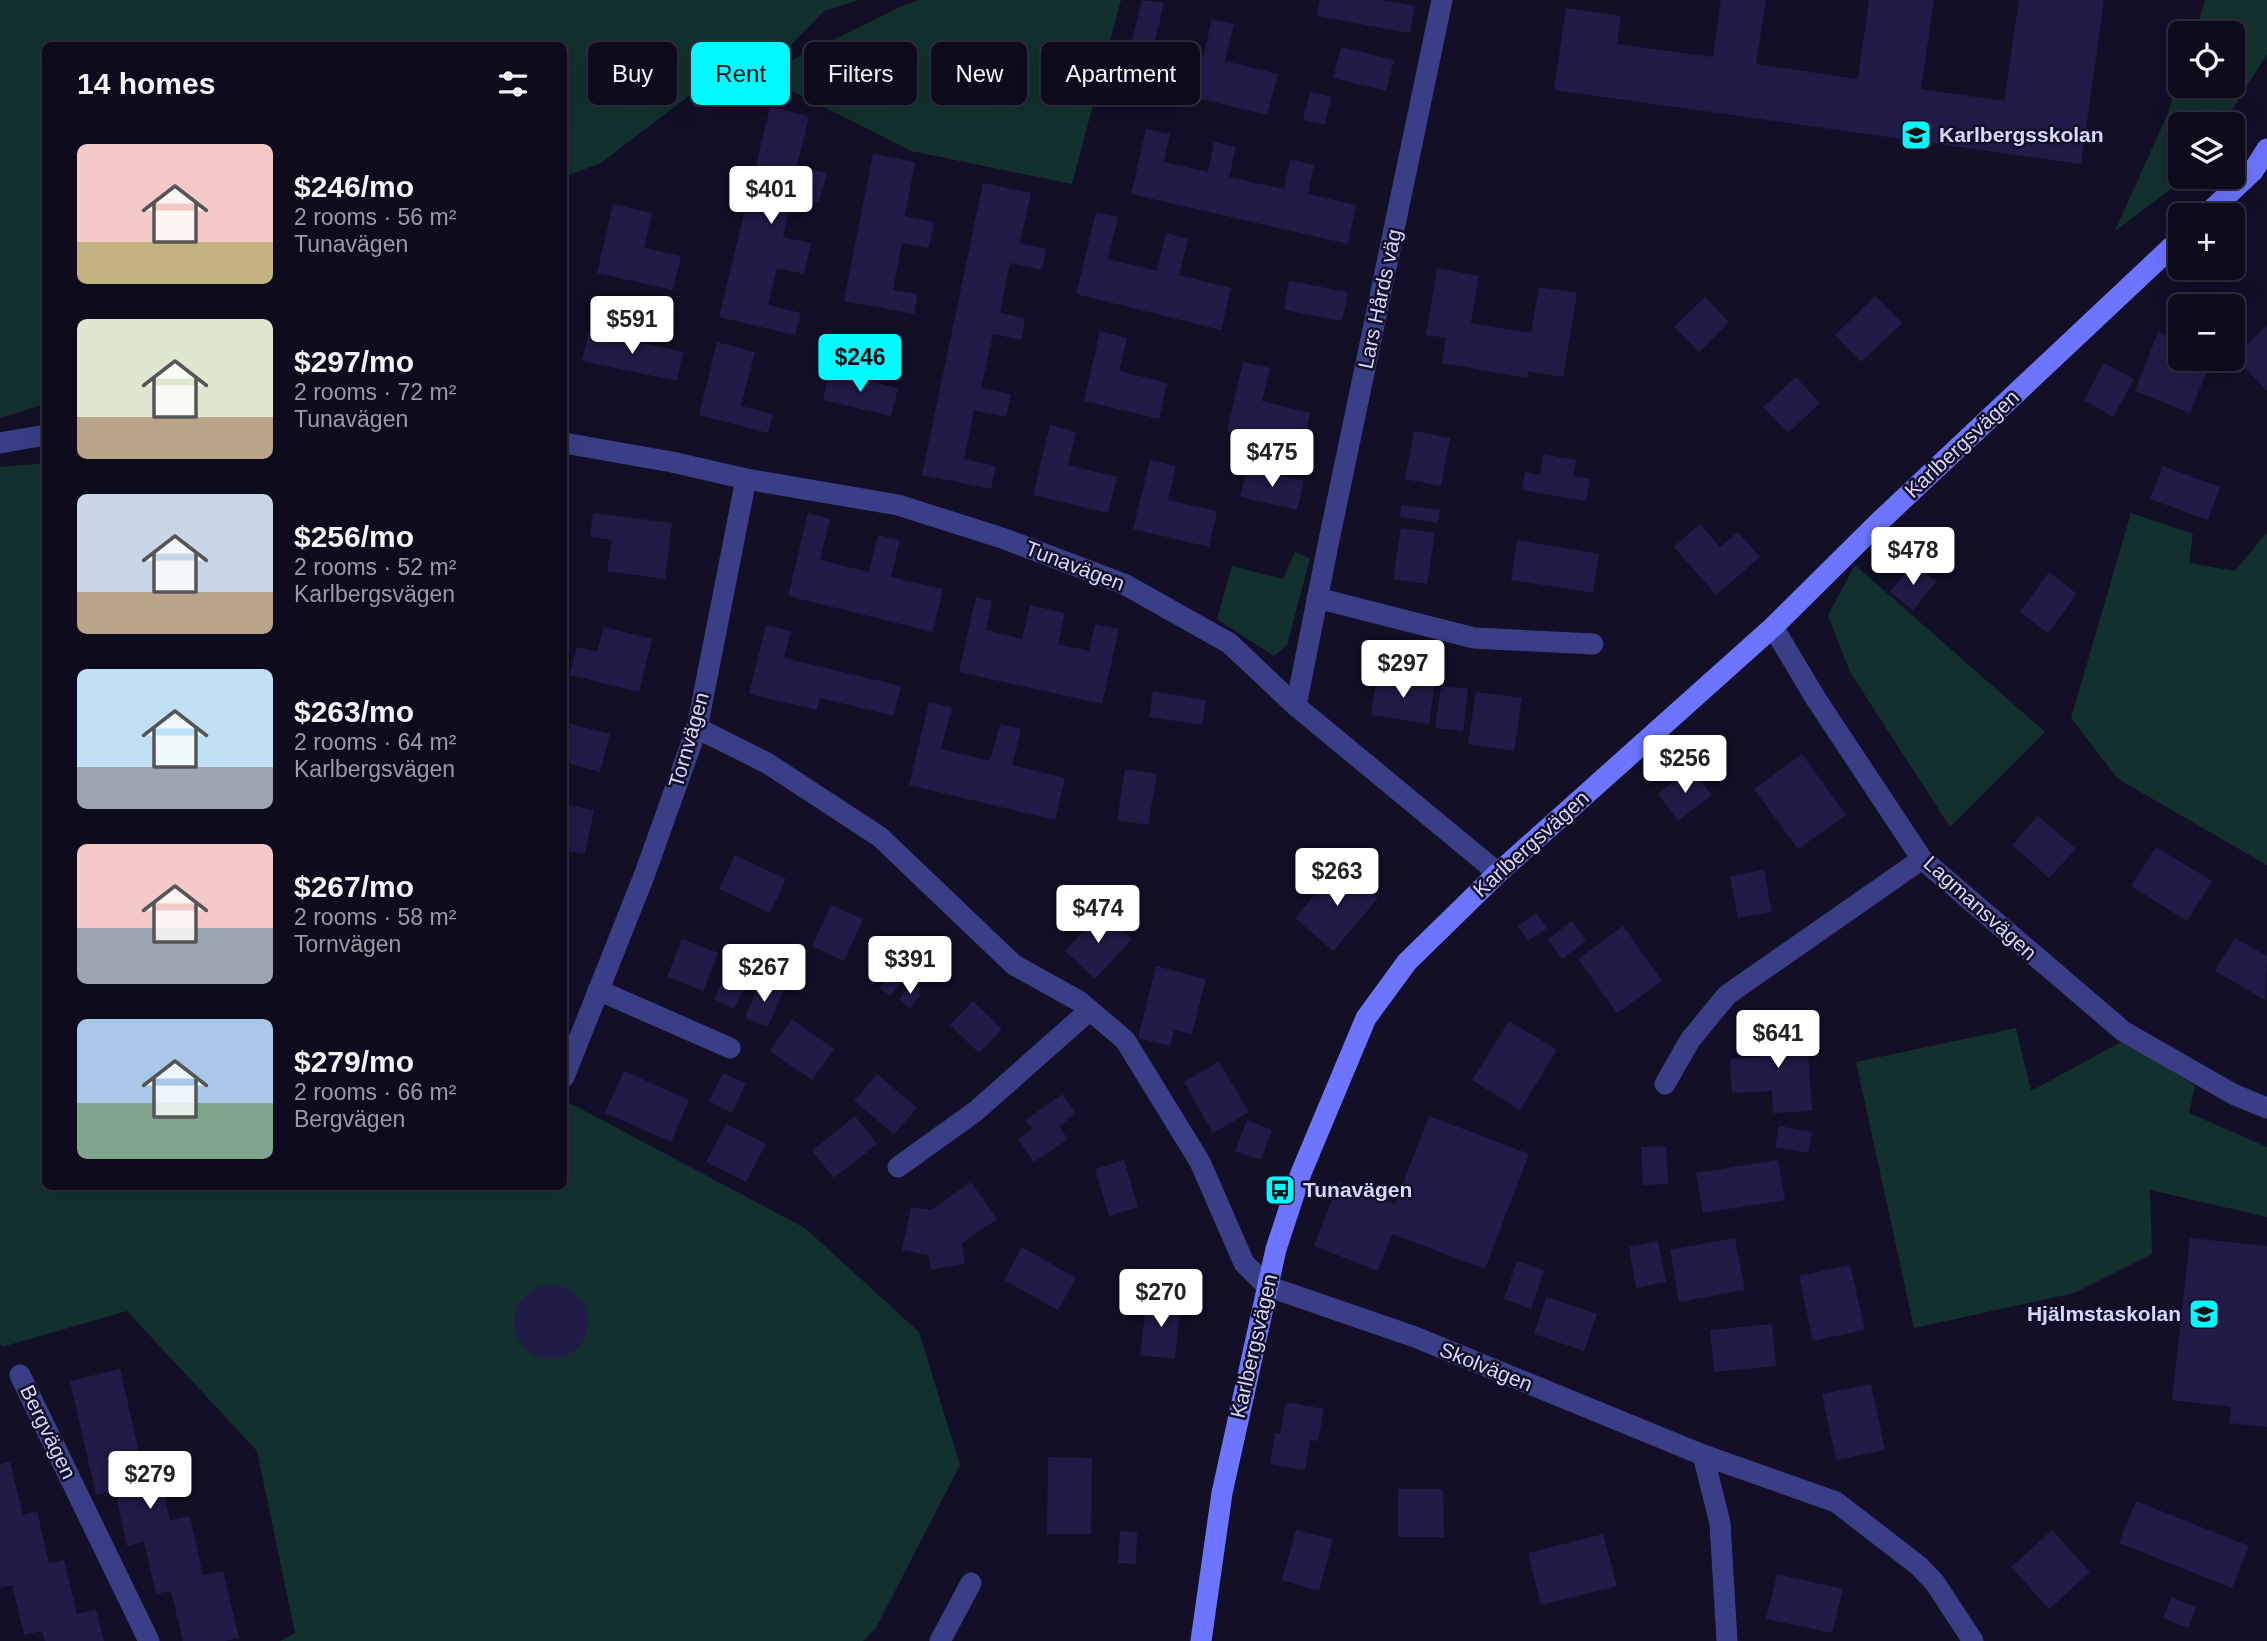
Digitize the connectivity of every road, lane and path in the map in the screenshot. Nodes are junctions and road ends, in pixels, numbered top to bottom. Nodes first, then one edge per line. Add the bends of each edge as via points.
1 (1442, 0) edge
2 (2267, 149) edge
3 (2219, 203) edge
4 (2168, 250) edge
5 (42, 436) edge
6 (0, 443) edge
7 (567, 444) edge
8 (746, 479) junction
9 (1317, 598) junction
10 (1773, 627) junction
11 (1593, 644) dead end
12 (1297, 706) junction
13 (697, 728) junction
14 (1922, 859) junction
15 (1498, 873) junction
16 (598, 990) junction
17 (1090, 1010) junction
18 (730, 1048) dead end
19 (567, 1069) edge
20 (1665, 1084) dead end
21 (2267, 1108) edge
22 (898, 1167) dead end
23 (1267, 1286) junction
24 (20, 1375) dead end
25 (1703, 1455) junction
26 (971, 1583) dead end
27 (149, 1641) edge
28 (940, 1641) edge
29 (1201, 1641) edge
30 (1727, 1641) edge
31 (1973, 1641) edge

1 - 9 street, Lars Hårds väg
2 - 3 street via 2253,171
4 - 10 street, Karlbergsvägen
5 - 6 street
7 - 8 street, Tunavägen
8 - 12 street, Tunavägen via 898,505 1124,584 1229,643
8 - 13 street, Tornvägen
9 - 11 street via 1474,638
9 - 12 street, Lars Hårds väg
10 - 14 street, Lagmansvägen
10 - 15 street, Karlbergsvägen
12 - 15 street, Tunavägen
13 - 16 street, Tornvägen
13 - 17 street via 766,763 880,837 1014,965
14 - 20 street via 1727,995 1690,1040
14 - 21 street, Lagmansvägen via 2123,1031 2233,1094
15 - 23 street, Karlbergsvägen via 1407,962 1366,1018 1301,1173
16 - 18 street
16 - 19 street, Tornvägen
17 - 22 street via 976,1111
17 - 23 street via 1125,1040 1200,1162 1244,1263
23 - 25 street, Skolvägen via 1415,1338
23 - 29 street, Karlbergsvägen via 1222,1493
24 - 27 street, Bergvägen
25 - 30 street via 1720,1523
25 - 31 street, Skolvägen via 1836,1502 1919,1566
26 - 28 street

